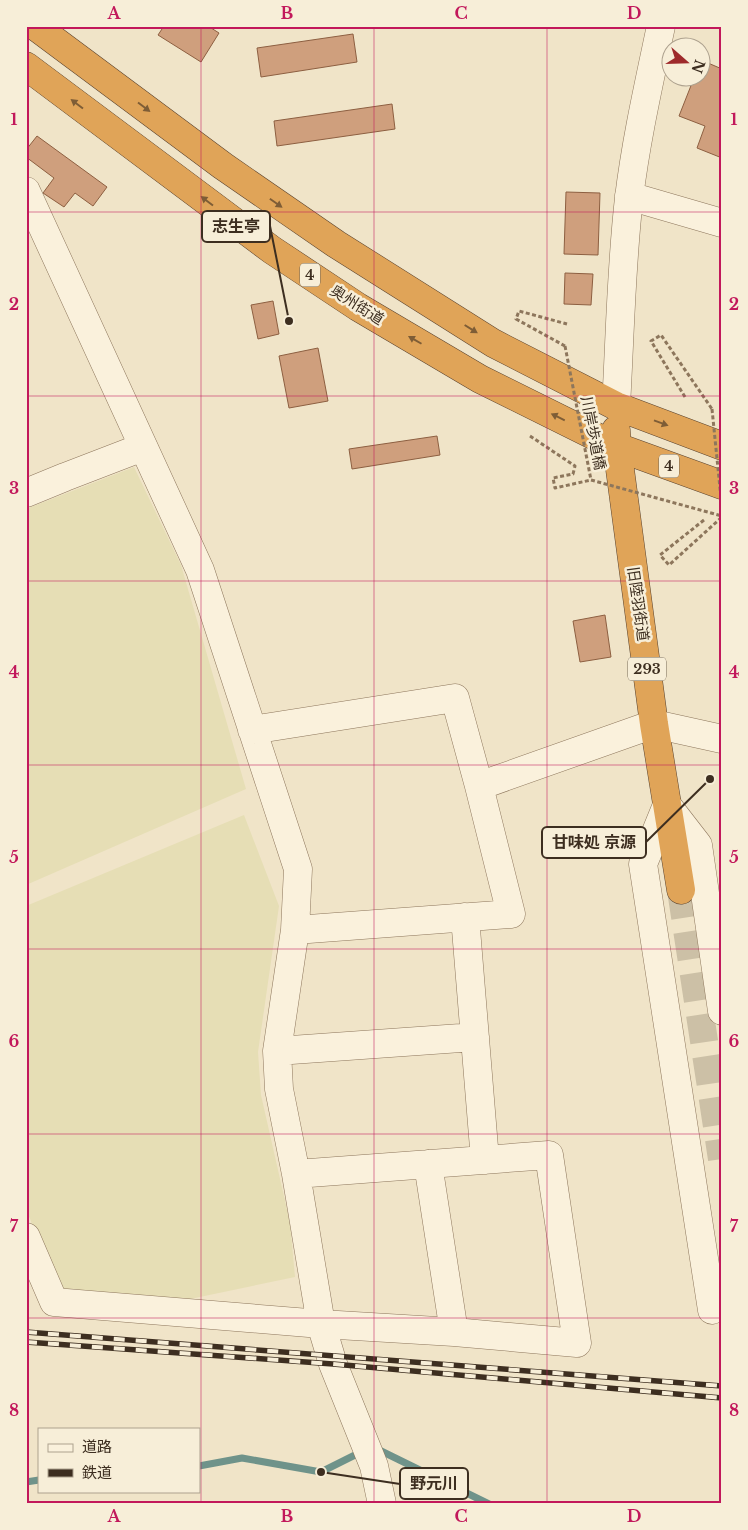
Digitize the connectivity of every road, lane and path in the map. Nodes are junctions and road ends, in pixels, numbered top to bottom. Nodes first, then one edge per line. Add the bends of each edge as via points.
1 (35, 26) edge
2 (661, 26) edge
3 (26, 66) edge
4 (26, 191) edge
5 (629, 196) junction
6 (722, 223) edge
7 (568, 324) dead end
8 (685, 398) dead end
9 (616, 406) junction
10 (530, 436) dead end
11 (722, 446) edge
12 (617, 447) junction
13 (143, 448) junction
14 (590, 480) junction
15 (722, 485) edge
16 (26, 493) edge
17 (722, 508) edge
18 (722, 516) edge
19 (704, 520) dead end
20 (654, 724) junction
21 (252, 730) junction
22 (722, 738) edge
23 (479, 786) junction
24 (667, 806) junction
25 (681, 890) tunnel mouth
26 (465, 917) junction
27 (295, 930) junction
28 (722, 1011) edge
29 (475, 1037) junction
30 (276, 1051) junction
31 (485, 1160) junction
32 (428, 1164) junction
33 (296, 1174) junction
34 (26, 1237) edge
35 (712, 1310) dead end
36 (321, 1324) junction
37 (454, 1332) junction
38 (382, 1504) edge

1 -> 9 highway via 223,166 336,244 492,343
2 - 5 street
12 -> 3 highway, 奥州街道 / 4 via 480,379 358,307 272,250
4 - 13 street
5 - 6 street
5 - 9 street
7 - 14 path, 川岸歩道橋, bridge via 519,311 516,319 564,346
8 - 17 path, bridge via 651,341 661,334 712,409
9 -> 11 highway
9 - 12 highway, 旧陸羽街道 / 293
10 - 14 path via 575,466 573,474 553,478 555,488
12 - 15 highway, 奥州街道 / 4
12 - 20 highway, 旧陸羽街道 / 293
13 - 16 street
13 - 21 street via 200,570
14 - 18 path, 川岸歩道橋, bridge
18 - 19 path via 670,565 660,555
20 - 22 street
20 - 23 street
20 - 24 highway, 旧陸羽街道 / 293
21 - 23 street via 455,698
21 - 27 street via 298,869
23 - 26 street via 511,914
24 - 25 highway, 旧陸羽街道 / 293
24 - 28 street via 698,845
24 - 35 street via 643,864
26 - 27 street
26 - 29 street
27 - 30 street
29 - 30 street
29 - 31 street
30 - 33 street via 278,1089
31 - 32 street
31 - 37 street via 549,1155 577,1344
32 - 33 street
32 - 37 street
33 - 36 street
34 - 36 street via 54,1302
36 - 37 street
36 - 38 street via 332,1364 374,1466

